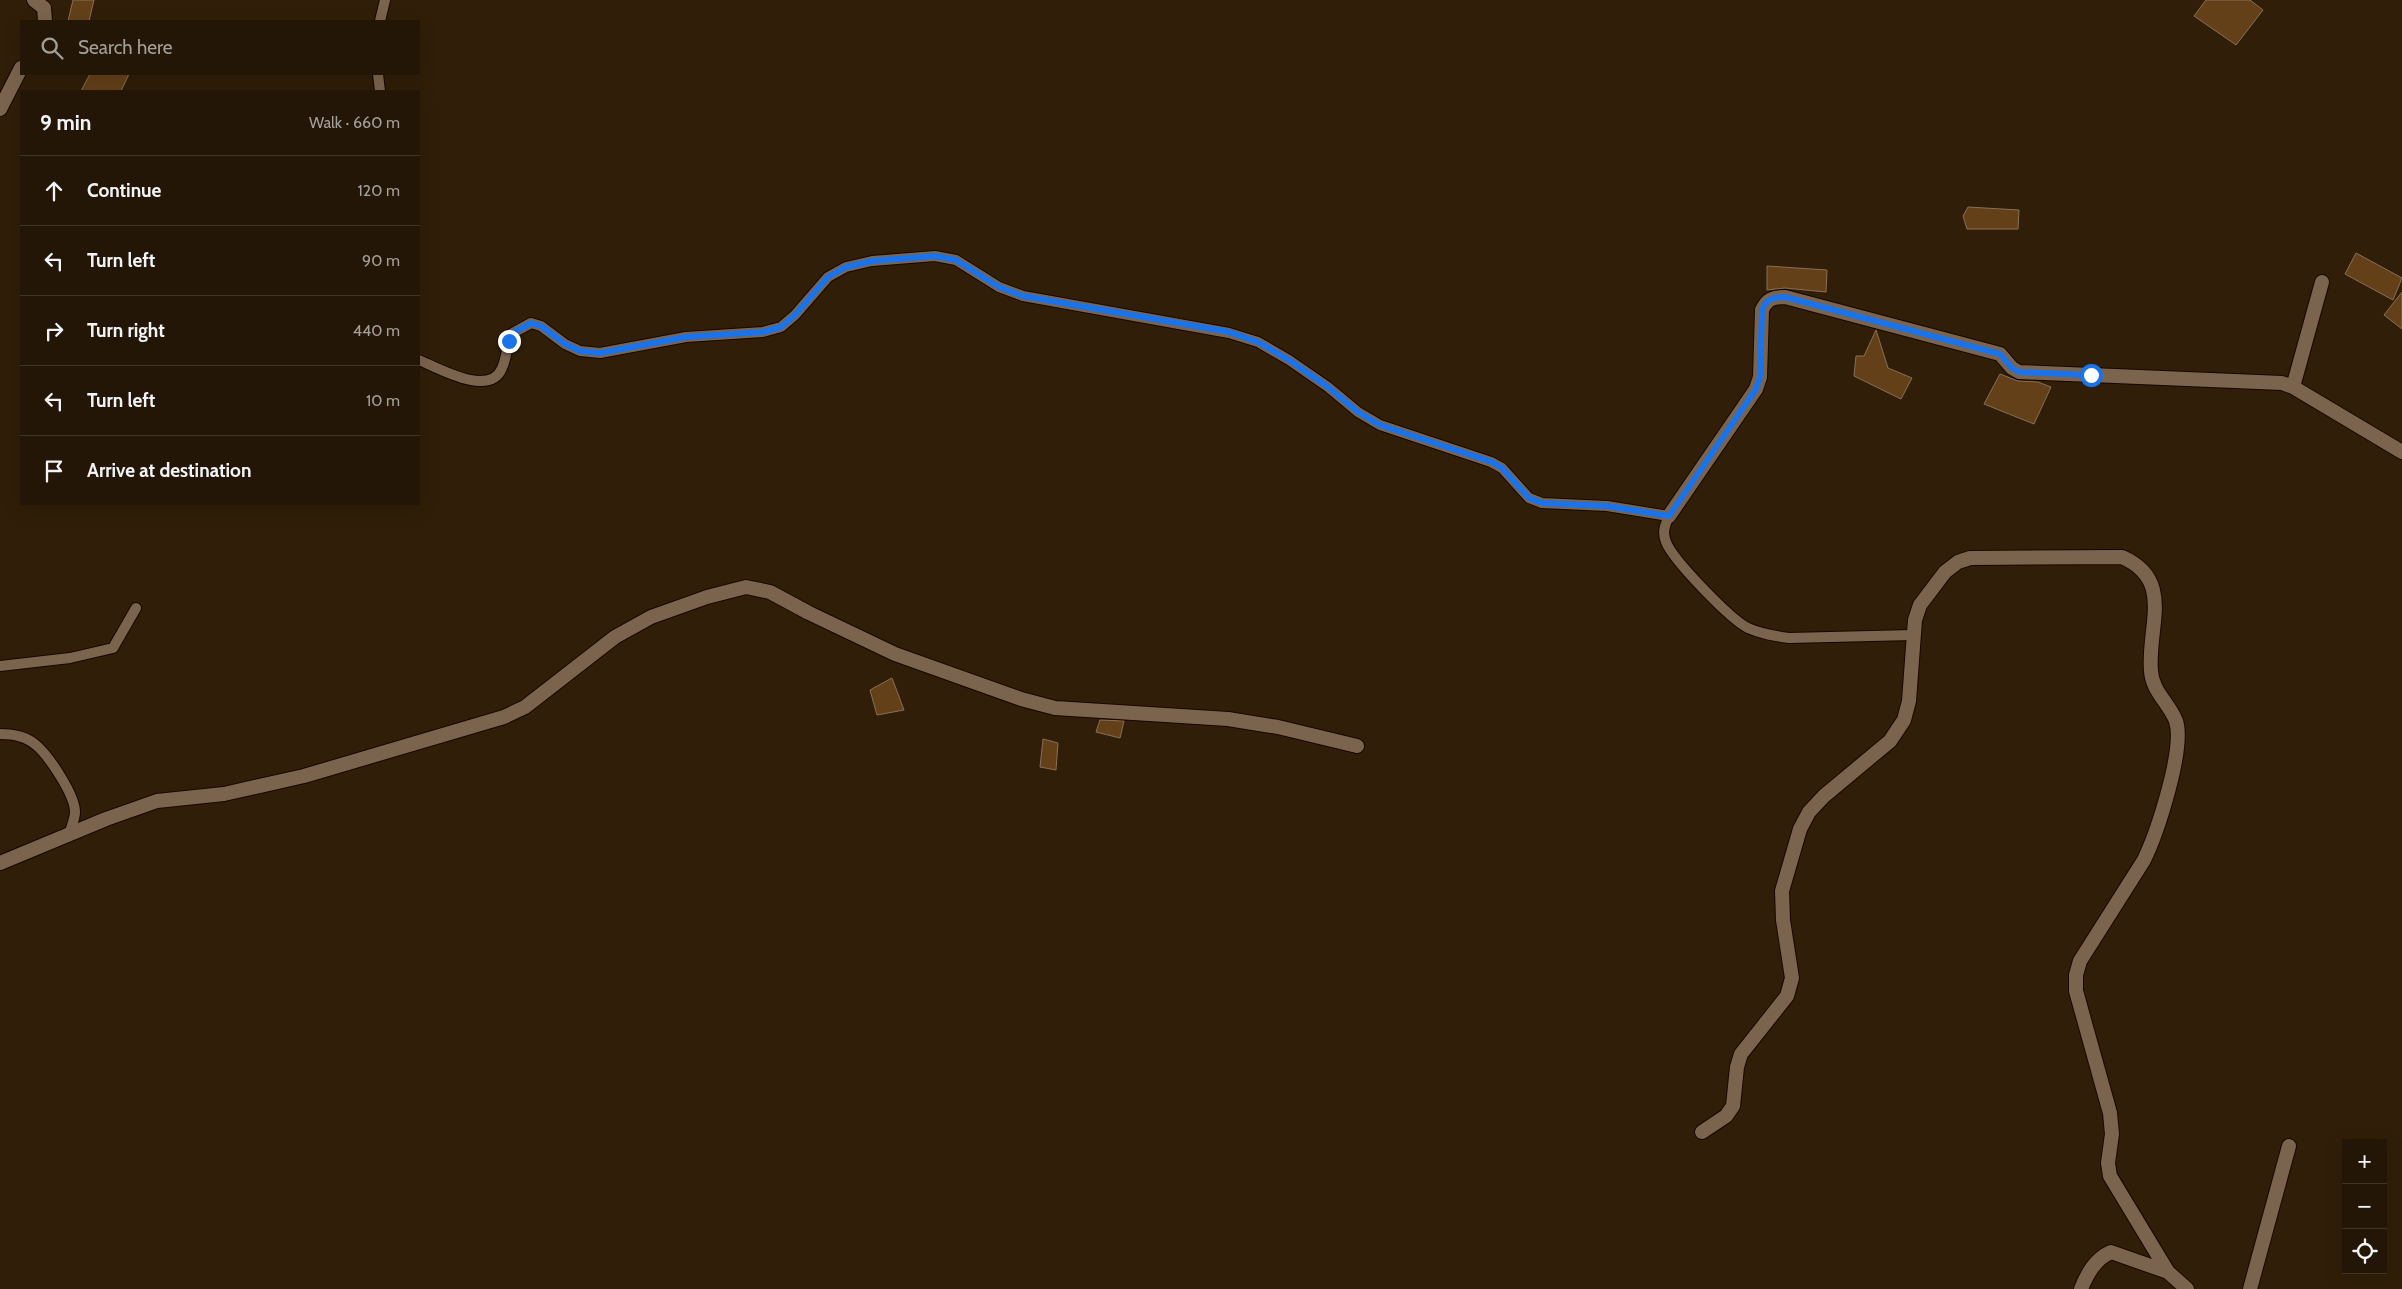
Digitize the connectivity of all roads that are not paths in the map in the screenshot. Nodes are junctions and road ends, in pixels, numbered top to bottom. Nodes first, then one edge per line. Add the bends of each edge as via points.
1 (34, 0) edge
2 (385, 0) edge
3 (45, 20) edge
4 (380, 20) edge
5 (20, 70) edge
6 (378, 75) edge
7 (380, 90) edge
8 (0, 108) edge
9 (2322, 282) dead end
10 (420, 360) edge
11 (2292, 387) junction
12 (2402, 452) edge
13 (1669, 516) junction
14 (136, 608) dead end
15 (1913, 635) junction
16 (0, 666) edge
17 (0, 734) edge
18 (1357, 746) dead end
19 (69, 835) junction
20 (0, 863) edge
21 (1702, 1132) dead end
22 (2288, 1146) dead end
23 (2168, 1272) junction
24 (2081, 1289) edge
25 (2188, 1289) edge
26 (2250, 1289) edge

1 - 3 street via 44,8
2 - 4 lane
5 - 8 street
6 - 7 lane
9 - 11 street
10 - 13 lane via 465,380 489,380 502,368 511,334 531,323 580,351 600,353 686,337 763,332 781,327 828,277 846,267 872,261 935,256 956,260 999,287 1023,296 1229,332 1258,342 1307,372 1380,425 1492,462 1502,468 1529,498 1542,503 1607,506
11 - 12 street
11 - 13 street via 2271,381 2019,372 2000,354 1785,297 1774,297 1765,302 1762,310 1760,377 1756,389
13 - 15 lane via 1664,528 1671,552 1725,611 1747,628 1789,638
14 - 16 lane via 113,648 70,658
15 - 21 street via 1909,701 1904,720 1890,741 1824,796 1809,812 1800,829 1782,891 1792,978 1790,987 1787,996 1741,1054 1733,1106 1726,1116
15 - 23 street via 1920,605 1945,572 1970,558 2122,558 2138,564 2148,574 2155,608 2150,668 2152,680 2175,720 2178,734 2176,750 2152,842 2144,860 2080,960 2076,991 2110,1112 2110,1176
17 - 19 lane via 19,736 36,745 54,767 73,801 75,811
18 - 19 street via 1278,726 1228,719 1055,708 894,654 770,592 746,587 651,617 622,633 525,707 504,717 304,776 224,794 157,800
19 - 20 street
22 - 26 street
23 - 24 street via 2111,1252 2090,1269
23 - 25 street

